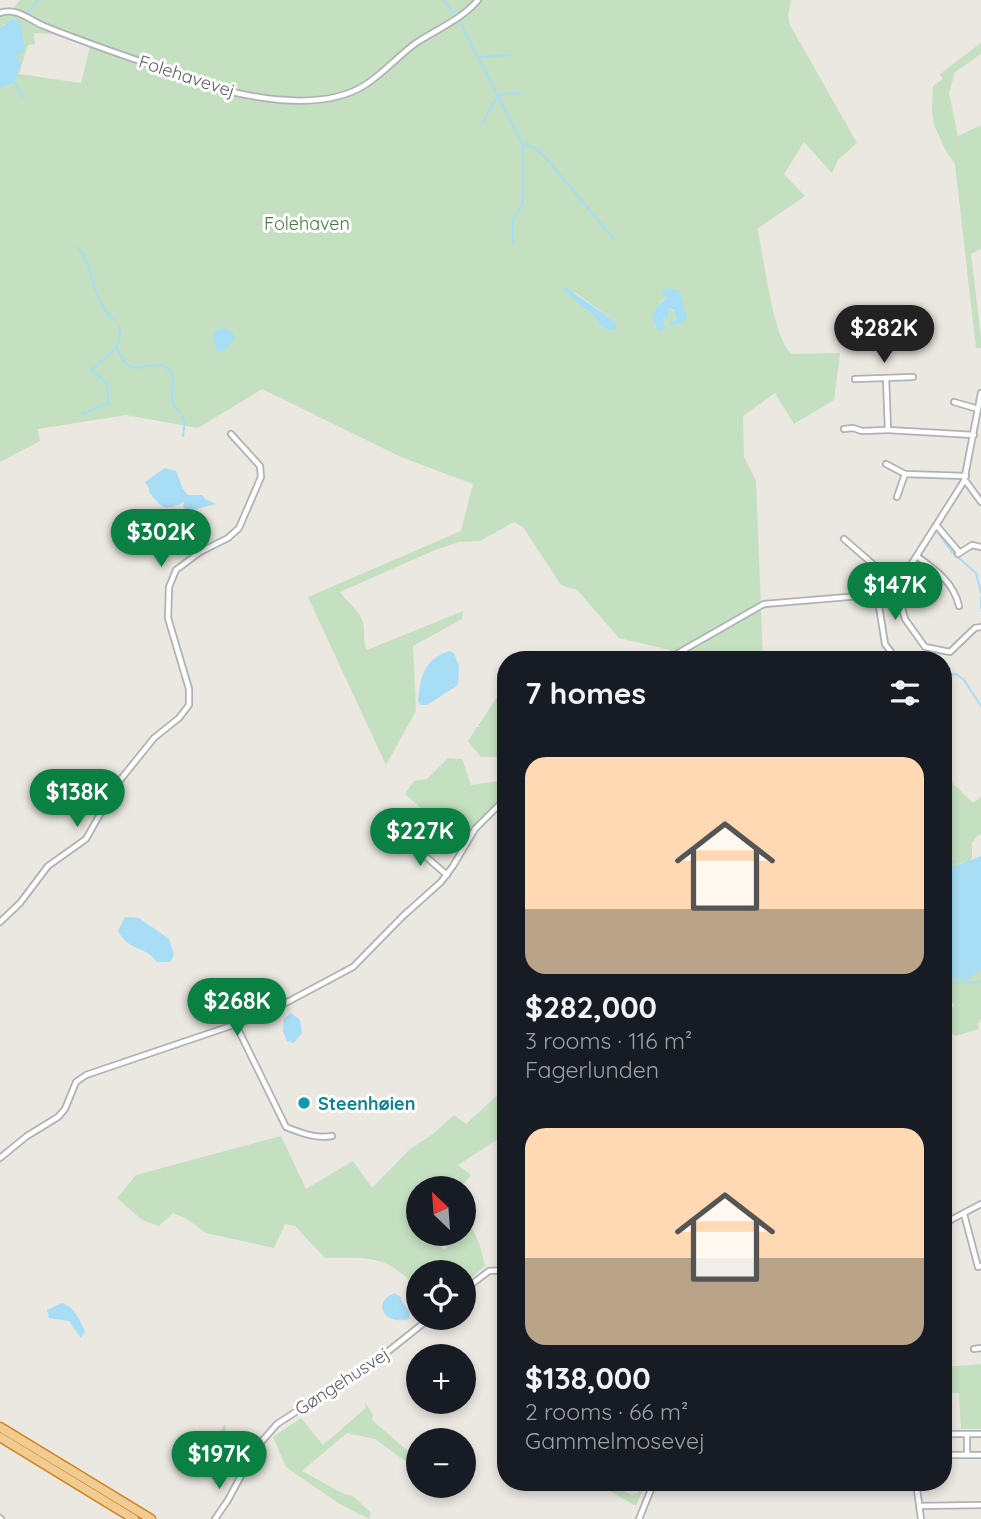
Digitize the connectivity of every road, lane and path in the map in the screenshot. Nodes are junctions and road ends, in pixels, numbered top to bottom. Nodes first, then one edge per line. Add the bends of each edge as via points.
1 (478, 0) edge
2 (0, 13) edge
3 (913, 377) dead end
4 (886, 378) junction
5 (855, 379) dead end
6 (981, 393) edge
7 (954, 402) dead end
8 (978, 410) junction
9 (844, 429) dead end
10 (888, 430) junction
11 (231, 434) dead end
12 (974, 435) junction
13 (886, 464) dead end
14 (905, 474) junction
15 (965, 477) junction
16 (897, 497) dead end
17 (981, 502) edge
18 (937, 526) junction
19 (844, 539) dead end
20 (981, 547) edge
21 (918, 557) junction
22 (895, 582) junction
23 (883, 591) junction
24 (877, 594) junction
25 (959, 606) dead end
26 (981, 627) edge
27 (682, 651) edge
28 (890, 651) edge
29 (945, 651) edge
30 (951, 651) edge
31 (497, 807) edge
32 (409, 842) dead end
33 (447, 875) junction
34 (0, 922) edge
35 (236, 1025) junction
36 (332, 1136) dead end
37 (0, 1157) edge
38 (981, 1204) edge
39 (964, 1214) junction
40 (952, 1220) edge
41 (981, 1266) edge
42 (497, 1271) edge
43 (476, 1281) edge
44 (415, 1330) edge
45 (981, 1348) edge
46 (974, 1349) dead end
47 (0, 1427) edge
48 (952, 1434) edge
49 (967, 1434) junction
50 (981, 1434) edge
51 (0, 1437) edge
52 (952, 1455) edge
53 (967, 1455) junction
54 (981, 1455) edge
55 (650, 1491) edge
56 (917, 1491) edge
57 (981, 1505) edge
58 (919, 1506) junction
59 (134, 1519) edge
60 (151, 1519) edge
61 (215, 1519) edge
62 (639, 1519) edge
63 (921, 1519) edge

1 - 2 street, Folehavevej via 362,87 312,99 232,92 57,31 19,13
3 - 4 street
4 - 5 street
4 - 10 street
6 - 8 street
7 - 8 street
8 - 12 street
9 - 10 street
10 - 12 street
11 - 34 street via 260,466 261,477 239,528 176,570 169,587 168,618 190,696 186,711 153,738 117,783 86,839 48,866
12 - 15 street
13 - 14 street
14 - 15 street
14 - 16 street
15 - 17 street
15 - 18 street
18 - 20 street via 958,553 972,545
18 - 21 street
19 - 23 street via 880,572
21 - 22 street
21 - 25 street via 942,575
22 - 23 street
22 - 29 street via 905,619 925,647
23 - 24 street
24 - 27 street via 764,604
24 - 28 street via 885,644
26 - 30 street
31 - 33 street via 475,829
32 - 33 street
33 - 35 street via 353,967
35 - 36 street via 286,1127
35 - 37 street via 81,1077 58,1117
38 - 39 street
39 - 40 street
39 - 41 street
42 - 43 street
44 - 61 street, Gøngehusvej via 278,1424 256,1448
45 - 46 street
47 - 60 highway
48 - 49 street
49 - 50 street
49 - 53 street
51 - 59 highway
52 - 53 street
53 - 54 street
55 - 62 street
56 - 58 street
57 - 58 street
58 - 63 street

